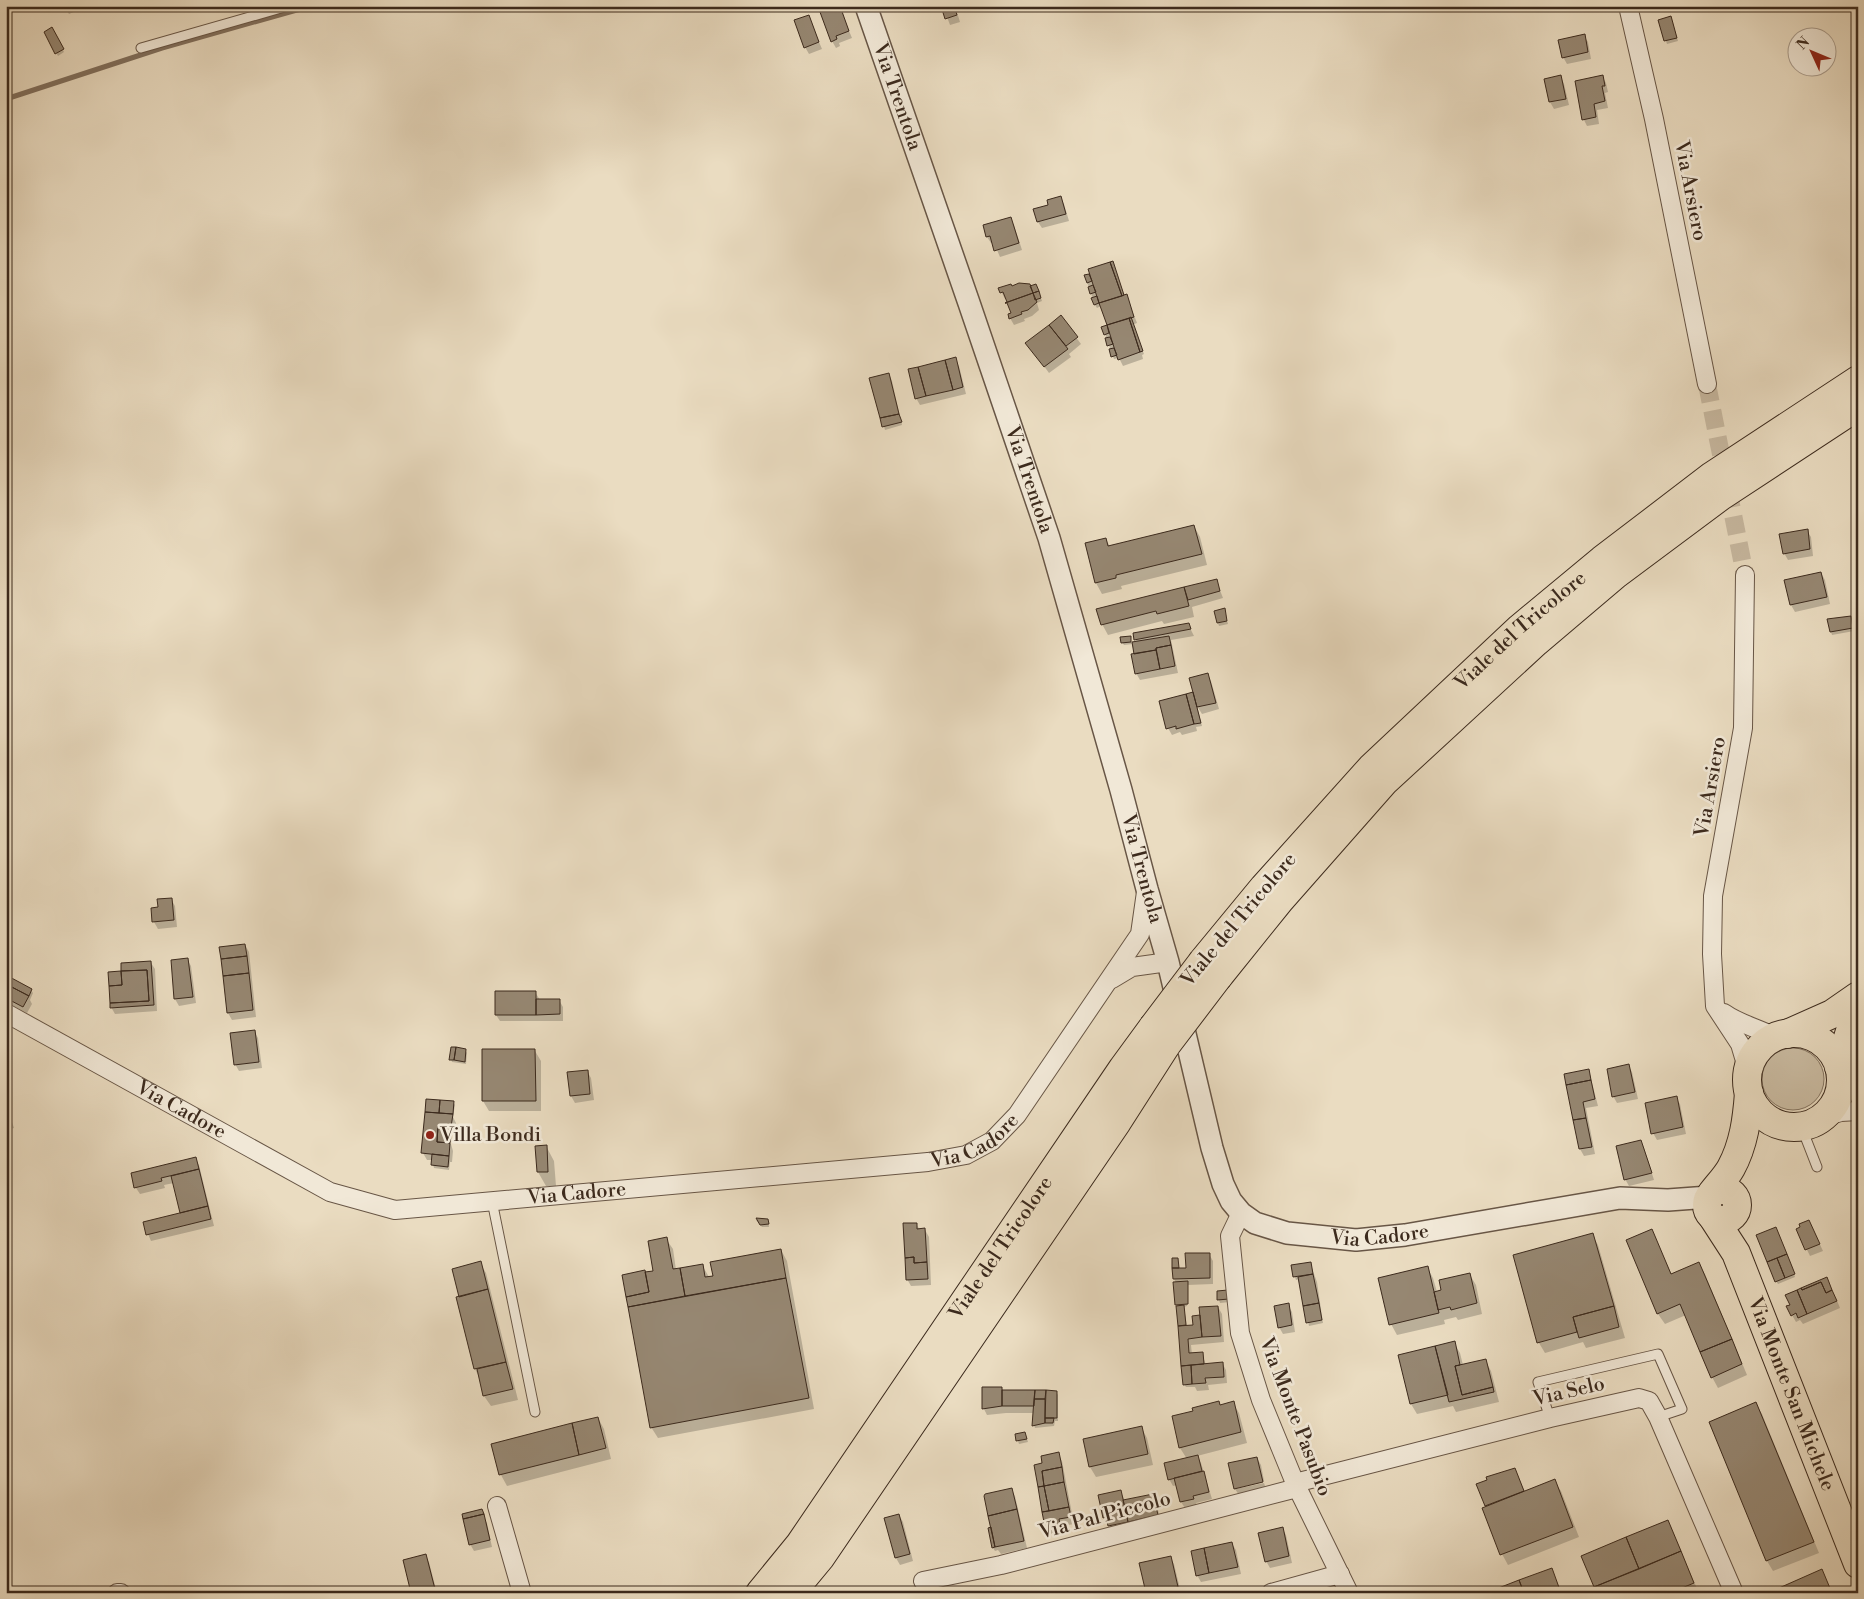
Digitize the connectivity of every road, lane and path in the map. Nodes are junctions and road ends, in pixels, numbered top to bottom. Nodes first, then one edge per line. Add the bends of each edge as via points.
1 (288, 6) edge
2 (866, 6) edge
3 (1628, 6) edge
4 (141, 48) dead end
5 (1858, 380) edge
6 (1707, 384) tunnel mouth
7 (1858, 406) edge
8 (1745, 575) tunnel mouth
9 (1147, 889) junction
10 (1168, 962) junction
11 (1211, 969) junction
12 (1109, 981) junction
13 (1858, 996) edge
14 (1858, 1005) edge
15 (1716, 1006) junction
16 (6, 1013) edge
17 (1781, 1035) junction
18 (1160, 1036) junction
19 (1846, 1076) edge
20 (1748, 1082) junction
21 (1858, 1111) edge
22 (1801, 1123) junction
23 (1817, 1167) dead end
24 (492, 1201) junction
25 (1719, 1206) junction
26 (1241, 1212) junction
27 (535, 1412) dead end
28 (1658, 1417) junction
29 (1550, 1418) junction
30 (1296, 1486) junction
31 (497, 1506) dead end
32 (1858, 1564) edge
33 (1340, 1574) junction
34 (923, 1581) dead end
35 (117, 1593) edge
36 (121, 1593) edge
37 (522, 1593) edge
38 (760, 1593) edge
39 (791, 1593) edge
40 (1271, 1593) edge
41 (1349, 1593) edge
42 (1734, 1593) edge

1 - 4 lane
2 - 9 street, Via Trentola via 1049,538
3 - 6 street, Via Arsiero
5 - 11 main road, Viale del Tricolore via 1712,476 1520,628 1371,768 1264,887
7 - 11 main road, Viale del Tricolore via 1720,496 1615,575 1536,642 1384,782 1280,900
8 - 15 street, Via Arsiero via 1743,728 1713,896 1712,954
9 - 10 street, Via Trentola
9 - 12 street, Via Cadore via 1140,934
10 - 12 street, Via Cadore via 1132,967
10 - 26 street, Via Cadore via 1212,1148 1231,1200
11 - 18 main road, Viale del Tricolore, bridge
12 - 24 street, Via Cadore via 1017,1115 992,1141 966,1155 928,1162
13 - 17 main road via 1832,1014
14 - 19 main road
15 - 17 street via 1744,1025
15 - 20 street, Via Arsiero via 1740,1044
16 - 24 street, Via Cadore via 330,1192 395,1210
17 - 19 main road via 1798,1033 1820,1040
17 - 20 main road via 1757,1051 1751,1061
18 - 38 main road, Viale del Tricolore via 1117,1076 800,1544
18 - 39 main road, Viale del Tricolore via 1112,1130 820,1558
19 - 22 main road via 1828,1112
20 - 22 main road via 1754,1104 1761,1114 1771,1121
20 - 25 main road via 1747,1123
21 - 22 street via 1841,1112
22 - 23 lane
22 - 25 main road via 1755,1143
24 - 27 lane
25 - 26 street, Via Cadore via 1620,1198 1405,1236 1356,1240 1286,1233 1255,1223
25 - 32 main road, Via Monte San Michele
26 - 30 street, Via Monte Pasubio via 1230,1236 1240,1333 1261,1400
28 - 29 street, Via Selo via 1649,1401 1639,1398
28 - 29 lane via 1682,1409 1658,1354 1538,1382
28 - 42 street, Via Selo
29 - 30 street, Via Selo
30 - 33 street, Via Monte Pasubio
30 - 34 street, Via Pal Piccolo via 1002,1565
31 - 37 street
33 - 40 street
33 - 41 street, Via Monte Pasubio
35 - 36 street

